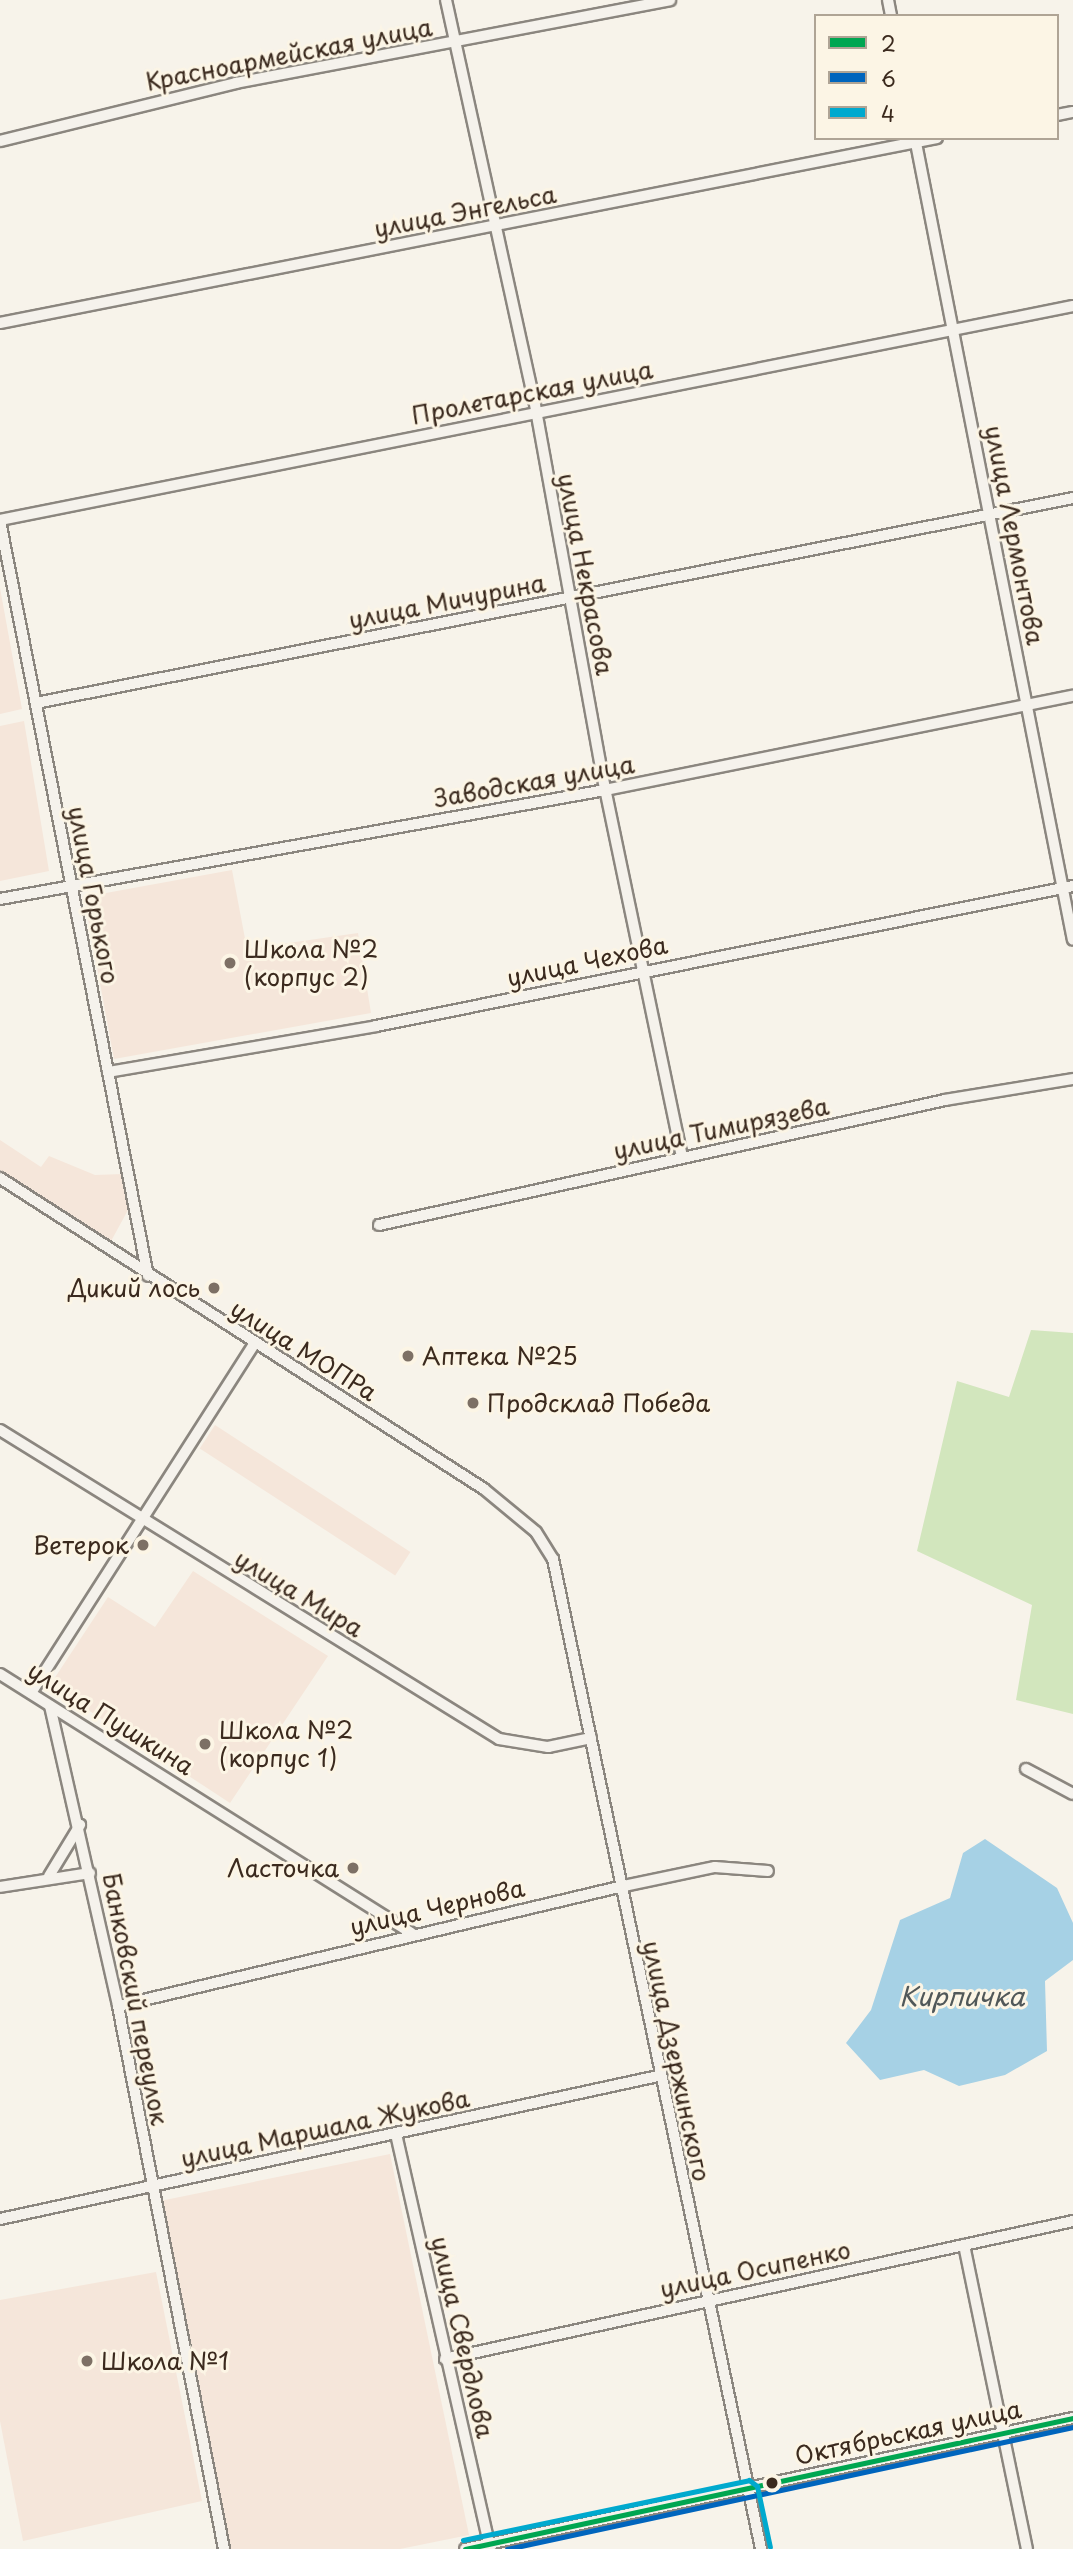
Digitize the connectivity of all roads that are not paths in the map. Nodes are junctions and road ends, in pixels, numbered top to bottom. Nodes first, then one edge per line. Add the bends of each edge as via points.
1 (446, 0) edge
2 (670, 0) edge
3 (457, 42) junction
4 (916, 140) edge
5 (0, 141) edge
6 (496, 226) junction
7 (1073, 306) edge
8 (0, 323) edge
9 (953, 331) junction
10 (532, 412) junction
11 (1073, 498) edge
12 (990, 514) junction
13 (0, 520) edge
14 (572, 597) junction
15 (1073, 696) edge
16 (36, 704) junction
17 (1028, 705) junction
18 (605, 790) junction
19 (71, 887) junction
20 (1068, 887) edge
21 (0, 899) edge
22 (1073, 940) edge
23 (642, 971) junction
24 (108, 1072) junction
25 (1073, 1079) edge
26 (682, 1158) junction
27 (0, 1178) edge
28 (379, 1225) dead end
29 (148, 1276) junction
30 (254, 1344) junction
31 (0, 1430) edge
32 (141, 1522) junction
33 (563, 1580) joint
34 (0, 1674) edge
35 (31, 1693) junction
36 (50, 1706) junction
37 (590, 1738) junction
38 (1026, 1769) dead end
39 (1073, 1794) edge
40 (80, 1825) junction
41 (768, 1871) dead end
42 (90, 1873) junction
43 (49, 1875) junction
44 (0, 1887) edge
45 (619, 1887) junction
46 (411, 1933) junction
47 (118, 2006) junction
48 (658, 2076) junction
49 (396, 2134) junction
50 (150, 2188) junction
51 (0, 2219) edge
52 (1073, 2221) edge
53 (964, 2245) junction
54 (708, 2301) junction
55 (445, 2359) junction
56 (1073, 2418) edge
57 (1000, 2434) junction
58 (749, 2489) junction
59 (490, 2546) edge
60 (224, 2549) edge
61 (465, 2549) edge
62 (761, 2549) edge
63 (1027, 2549) edge

1 - 3 street, улица Некрасова
2 - 3 street, Красноармейская улица
3 - 5 street, Красноармейская улица via 236,83
3 - 6 street, улица Некрасова
4 - 6 street, улица Энгельса
4 - 9 street, улица Лермонтова
6 - 8 street, улица Энгельса
6 - 10 street, улица Некрасова
7 - 9 street, Пролетарская улица
9 - 10 street, Пролетарская улица
9 - 12 street, улица Лермонтова
10 - 13 street, Пролетарская улица
10 - 14 street, улица Некрасова
11 - 12 street, улица Мичурина
12 - 14 street, улица Мичурина
12 - 17 street, улица Лермонтова
13 - 16 street, улица Горького
14 - 16 street, улица Мичурина
14 - 18 street, улица Некрасова
15 - 17 street, Заводская улица
16 - 19 street, улица Горького
17 - 18 street, Заводская улица
17 - 20 street, улица Лермонтова
18 - 19 street, Заводская улица
18 - 23 street, улица Некрасова
19 - 21 street, Заводская улица
19 - 24 street, улица Горького
20 - 22 street, улица Лермонтова
20 - 23 street, улица Чехова
23 - 24 street, улица Чехова via 376,1026
23 - 26 street, улица Некрасова
24 - 29 street, улица Горького
25 - 26 street, улица Тимирязева
26 - 28 street, улица Тимирязева
27 - 29 street, улица МОПРа
29 - 30 street, улица МОПРа
30 - 32 street
30 - 33 street, улица МОПРа via 484,1489 536,1532
31 - 32 street, улица Мира
32 - 35 street
32 - 37 street, улица Мира via 499,1739 539,1747
33 - 37 street, улица Дзержинского
34 - 35 street, улица Пушкина
35 - 36 street, улица Пушкина
36 - 40 street, Банковский переулок
36 - 46 street, улица Пушкина
37 - 45 street, улица Дзержинского
38 - 39 street
40 - 42 street, Банковский переулок
40 - 43 street
41 - 45 street, улица Чернова via 715,1867
42 - 43 street
42 - 47 street, Банковский переулок
43 - 44 street
45 - 46 street, улица Чернова
45 - 48 street, улица Дзержинского
46 - 47 street, улица Чернова
47 - 50 street, Банковский переулок
48 - 49 street, улица Маршала Жукова
48 - 54 street, улица Дзержинского
49 - 50 street, улица Маршала Жукова
49 - 55 street, улица Свердлова
50 - 51 street, улица Маршала Жукова
50 - 60 street, Банковский переулок
52 - 53 street, улица Осипенко
53 - 54 street, улица Осипенко
53 - 57 street
54 - 55 street, улица Осипенко
54 - 58 street, улица Дзержинского
55 - 59 street, улица Свердлова
56 - 57 street, Октябрьская улица
57 - 58 street, Октябрьская улица
57 - 63 street
58 - 59 street, Октябрьская улица
58 - 62 street, улица Дзержинского
59 - 61 street, Октябрьская улица

